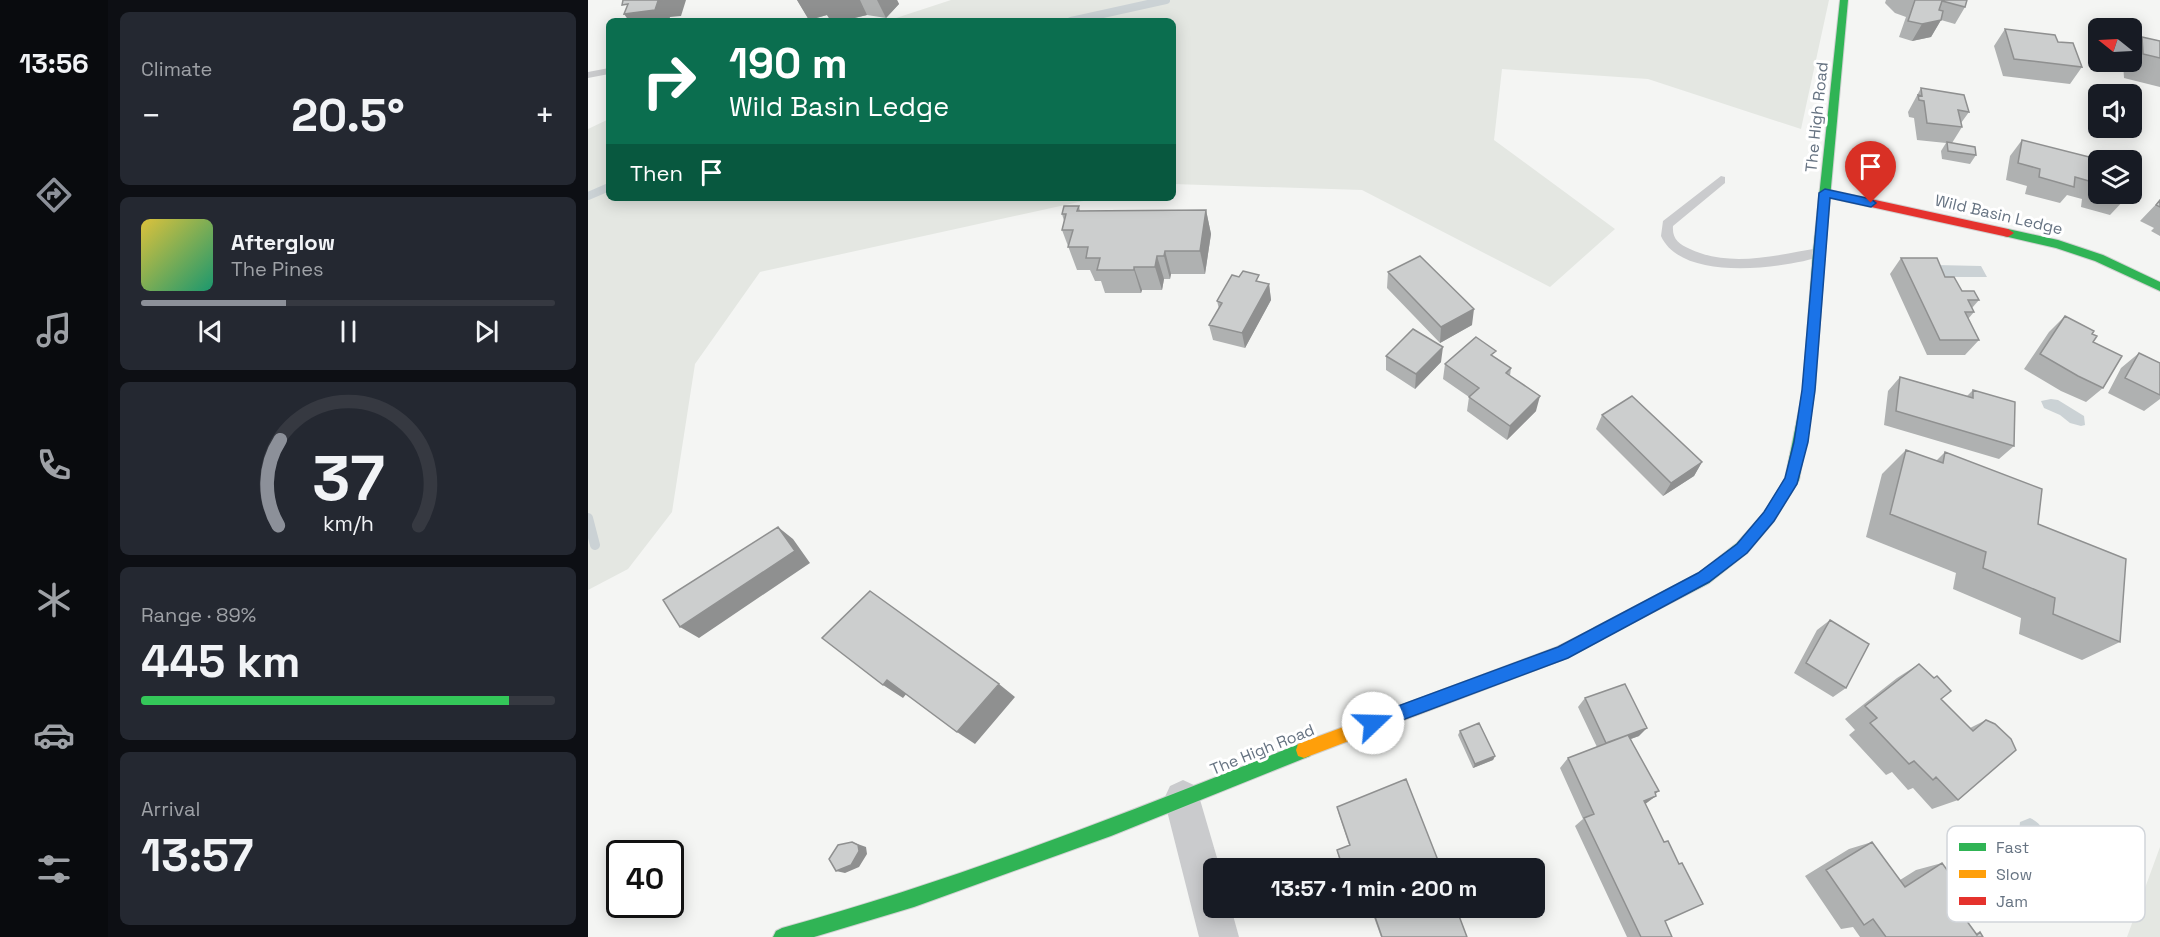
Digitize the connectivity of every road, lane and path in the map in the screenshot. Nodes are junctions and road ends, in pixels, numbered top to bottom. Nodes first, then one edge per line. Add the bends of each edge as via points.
1 (1844, 0) edge
2 (606, 72) edge
3 (588, 75) edge
4 (1721, 180) dead end
5 (1825, 193) junction
6 (1819, 253) junction
7 (2160, 287) edge
8 (1183, 799) junction
9 (782, 937) edge
10 (1219, 937) edge

1 - 5 street, The High Road
2 - 3 lane
4 - 6 lane via 1667,224 1666,238 1671,244 1694,258 1719,264
5 - 6 street, The High Road
5 - 7 street, Wild Basin Ledge via 2058,244 2099,258
6 - 8 street, The High Road via 1809,390 1792,480 1769,517 1742,548 1704,578 1562,652
8 - 9 street, The High Road via 964,880 844,921
8 - 10 street

